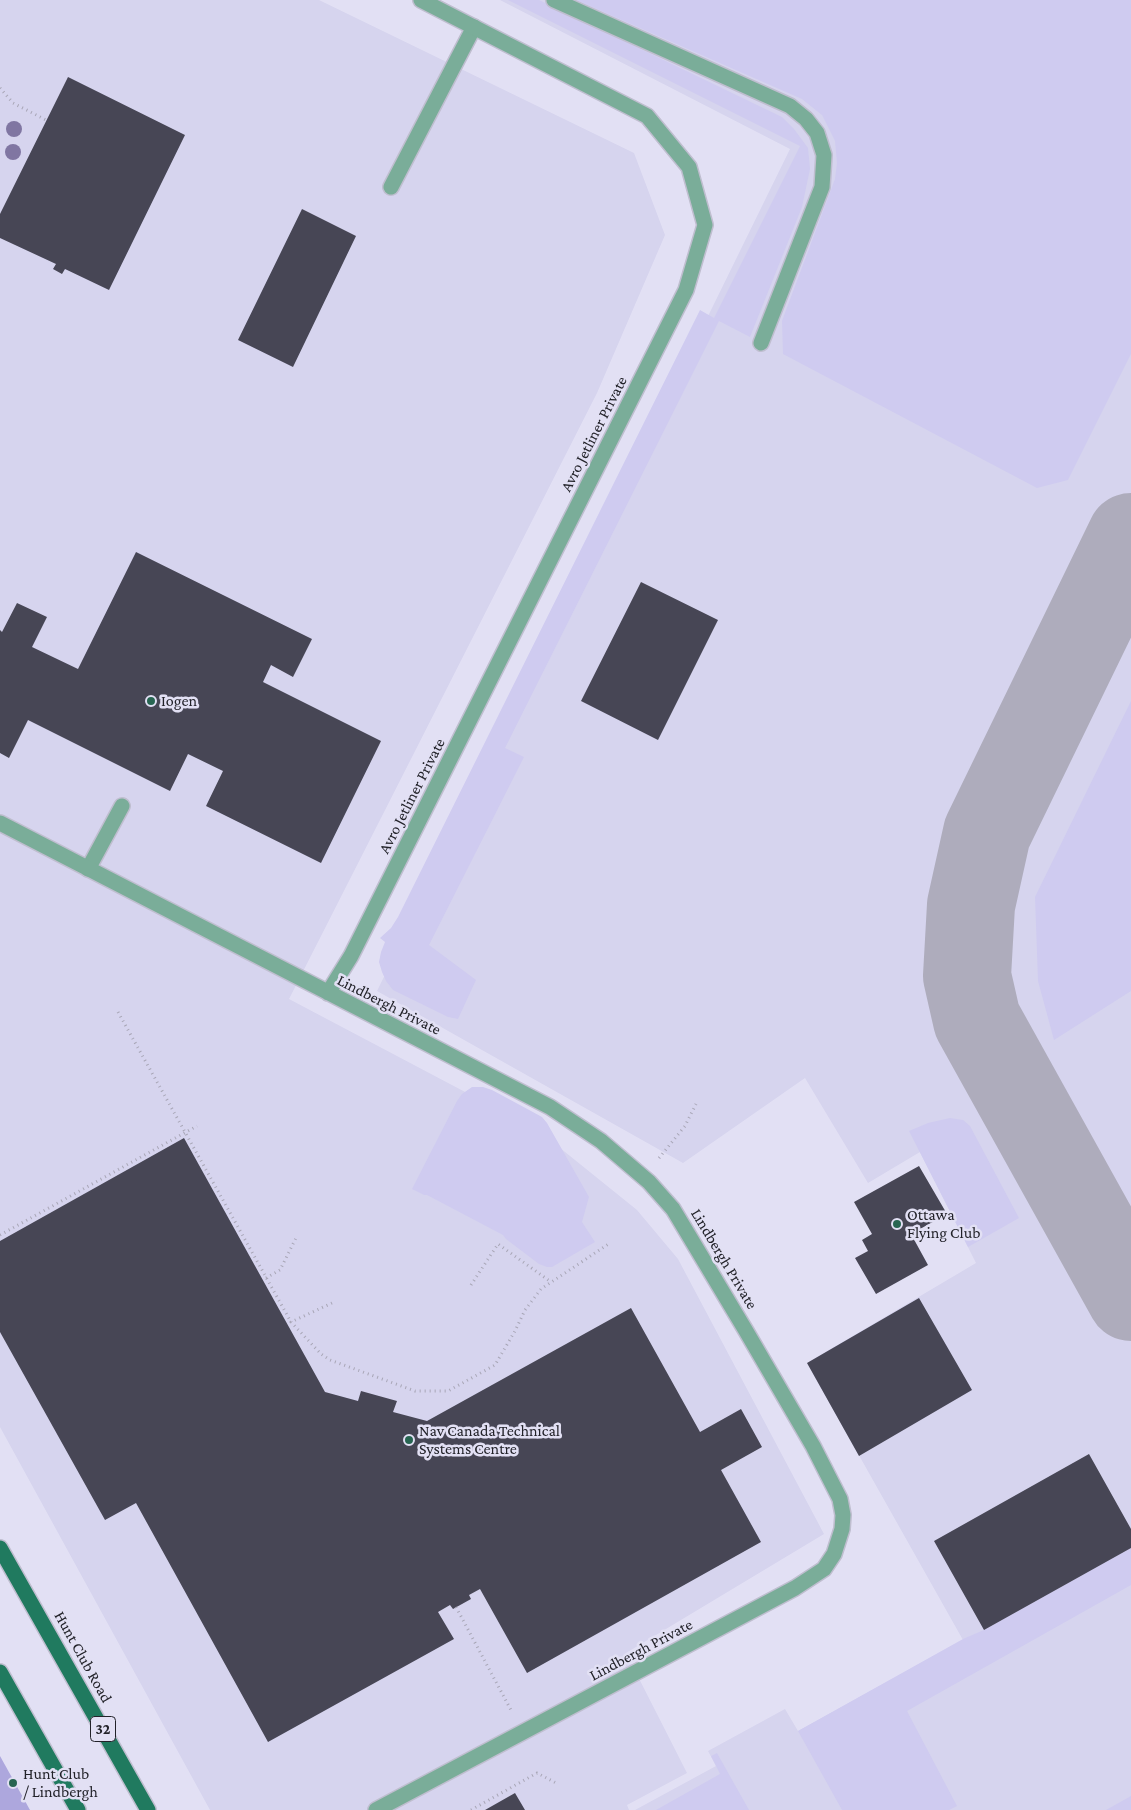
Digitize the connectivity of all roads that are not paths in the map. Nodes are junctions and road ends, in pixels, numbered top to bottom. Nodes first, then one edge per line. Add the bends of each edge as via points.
1 (421, 0) edge
2 (554, 0) edge
3 (474, 27) junction
4 (391, 187) dead end
5 (761, 343) dead end
6 (122, 806) dead end
7 (0, 823) edge
8 (88, 869) junction
9 (328, 993) junction
10 (0, 1548) edge
11 (0, 1672) edge
12 (78, 1810) edge
13 (148, 1810) edge
14 (376, 1810) edge

1 - 3 street, Avro Jetliner Private
2 - 5 street via 790,106 817,134 824,155 822,187
3 - 4 street
3 - 9 street, Avro Jetliner Private via 647,116 690,167 705,225 686,290 351,956
6 - 8 street
7 - 8 street, Lindbergh Private
8 - 9 street, Lindbergh Private
9 - 14 street, Lindbergh Private via 550,1107 601,1141 649,1182 673,1209 813,1446 840,1499 843,1515 834,1554 824,1569 795,1588
10 - 13 main road, Hunt Club Road / 32
11 - 12 main road

